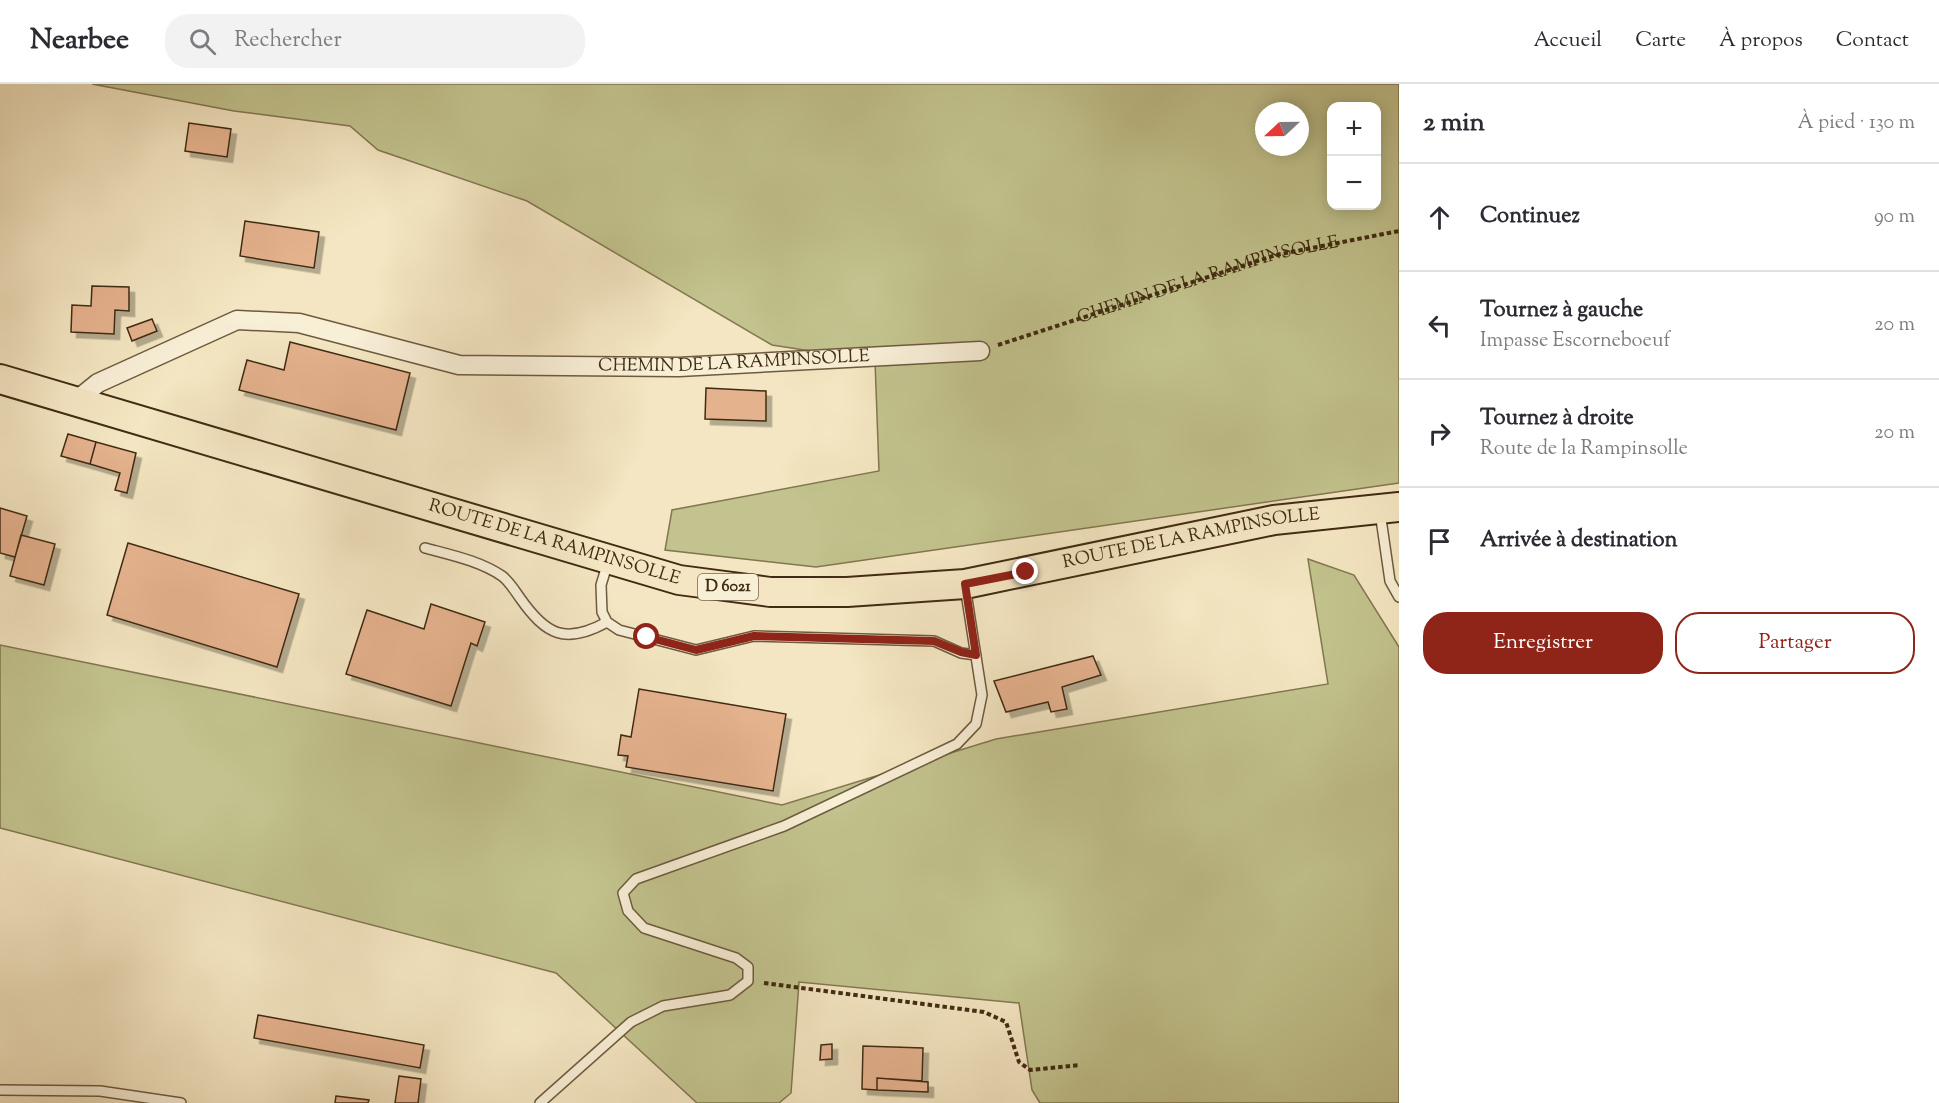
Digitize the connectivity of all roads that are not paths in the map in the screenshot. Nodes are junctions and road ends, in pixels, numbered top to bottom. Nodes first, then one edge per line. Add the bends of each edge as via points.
1 (980, 351) road end
2 (0, 379) edge
3 (77, 400) junction
4 (1389, 508) edge
5 (425, 548) dead end
6 (608, 560) junction
7 (965, 584) junction
8 (1399, 597) edge
9 (607, 622) junction
10 (976, 655) junction
11 (0, 1090) edge
12 (181, 1103) edge
13 (540, 1103) edge

1 - 3 street, CHEMIN DE LA RAMPINSOLLE via 679,367 459,366 299,323 237,320 98,383
2 - 3 main road, D 6021
3 - 6 main road, ROUTE DE LA RAMPINSOLLE / D 6021
4 - 7 main road, ROUTE DE LA RAMPINSOLLE / D 6021 via 1274,520
4 - 8 lane via 1390,581
5 - 9 lane via 476,563 504,578 546,628 578,636
6 - 7 main road, ROUTE DE LA RAMPINSOLLE / D 6021 via 680,580 770,592 847,592
6 - 9 lane via 601,585 602,612
7 - 10 lane
9 - 10 lane via 619,630 696,650 754,636 934,641
10 - 13 lane via 982,695 976,724 957,744 784,826 636,879 623,893 628,911 644,928 736,958 748,967 748,981 730,995 663,1006 631,1022
11 - 12 lane via 100,1091

